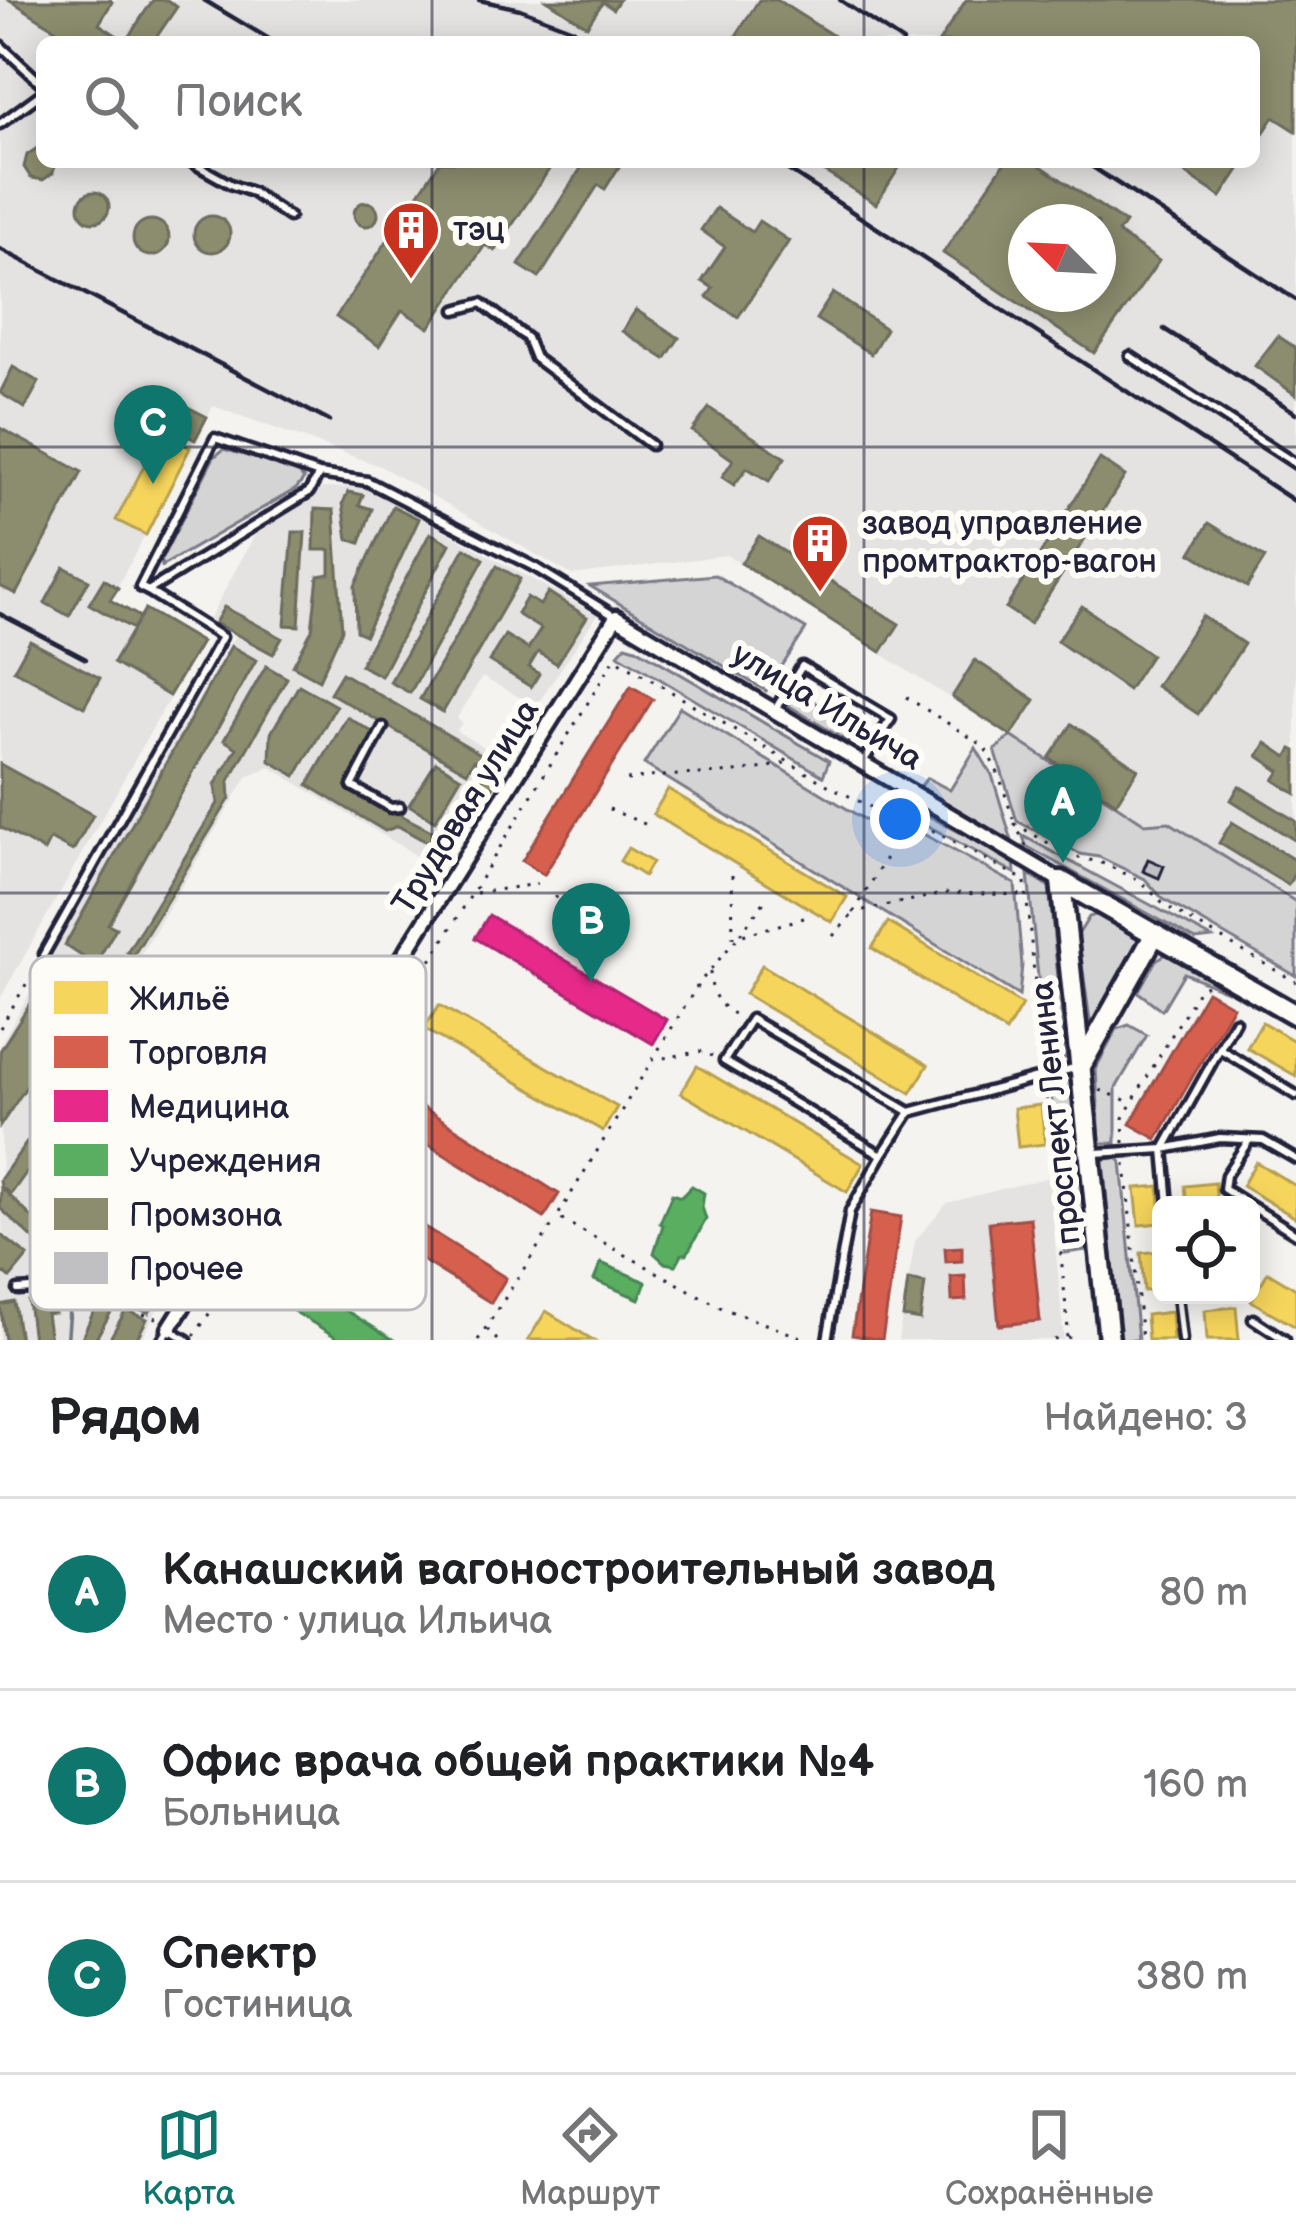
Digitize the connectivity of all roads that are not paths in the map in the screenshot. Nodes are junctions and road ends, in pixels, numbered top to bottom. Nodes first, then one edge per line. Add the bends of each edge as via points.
1 (0, 45) edge
2 (36, 78) edge
3 (36, 97) edge
4 (0, 124) edge
5 (202, 168) edge
6 (289, 217) dead end
7 (456, 310) dead end
8 (1130, 356) dead end
9 (651, 445) dead end
10 (1296, 464) edge
11 (319, 474) junction
12 (148, 591) junction
13 (616, 617) junction
14 (774, 711) junction
15 (383, 728) dead end
16 (862, 763) junction
17 (400, 807) dead end
18 (1061, 881) junction
19 (1155, 934) junction
20 (44, 954) dead end
21 (404, 956) edge
22 (1296, 1015) edge
23 (1235, 1021) dead end
24 (1221, 1050) junction
25 (1082, 1075) junction
26 (1296, 1094) edge
27 (910, 1112) junction
28 (1249, 1140) junction
29 (1163, 1149) junction
30 (1091, 1153) junction
31 (883, 1156) junction
32 (1296, 1159) edge
33 (1168, 1196) edge
34 (1234, 1196) edge
35 (1260, 1212) edge
36 (1296, 1234) edge
37 (30, 1289) edge
38 (18, 1290) dead end
39 (1178, 1304) edge
40 (1253, 1319) dead end
41 (165, 1335) edge
42 (189, 1340) edge
43 (827, 1340) edge
44 (1108, 1340) edge
45 (1182, 1340) edge
46 (1285, 1340) edge

1 - 2 lane
3 - 4 lane
5 - 6 lane
7 - 9 lane via 482,303 527,338 535,358
8 - 10 lane
11 - 12 lane via 309,492
11 - 12 lane, улица Ильича via 215,438 140,586
11 - 13 lane, улица Ильича via 367,481
12 - 20 lane via 223,637
13 - 14 street, улица Ильича
13 - 21 street, Трудовая улица
14 - 16 street, улица Ильича
14 - 16 lane via 802,666 891,719
15 - 17 lane via 352,786
16 - 18 street, улица Ильича
18 - 19 street, улица Ильича
18 - 25 street, проспект Ленина
19 - 22 street, улица Ильича
19 - 25 street
23 - 24 lane
24 - 26 lane
24 - 29 lane
25 - 27 lane via 1044,1073
25 - 30 street, проспект Ленина
27 - 31 lane
27 - 31 lane via 751,1019 724,1061
28 - 29 lane
28 - 32 lane
28 - 34 lane via 1226,1174 1223,1189
29 - 30 lane
29 - 33 lane
30 - 44 street, проспект Ленина
31 - 43 lane via 850,1211
35 - 36 lane
37 - 38 lane
39 - 45 lane
40 - 46 lane
41 - 42 lane

